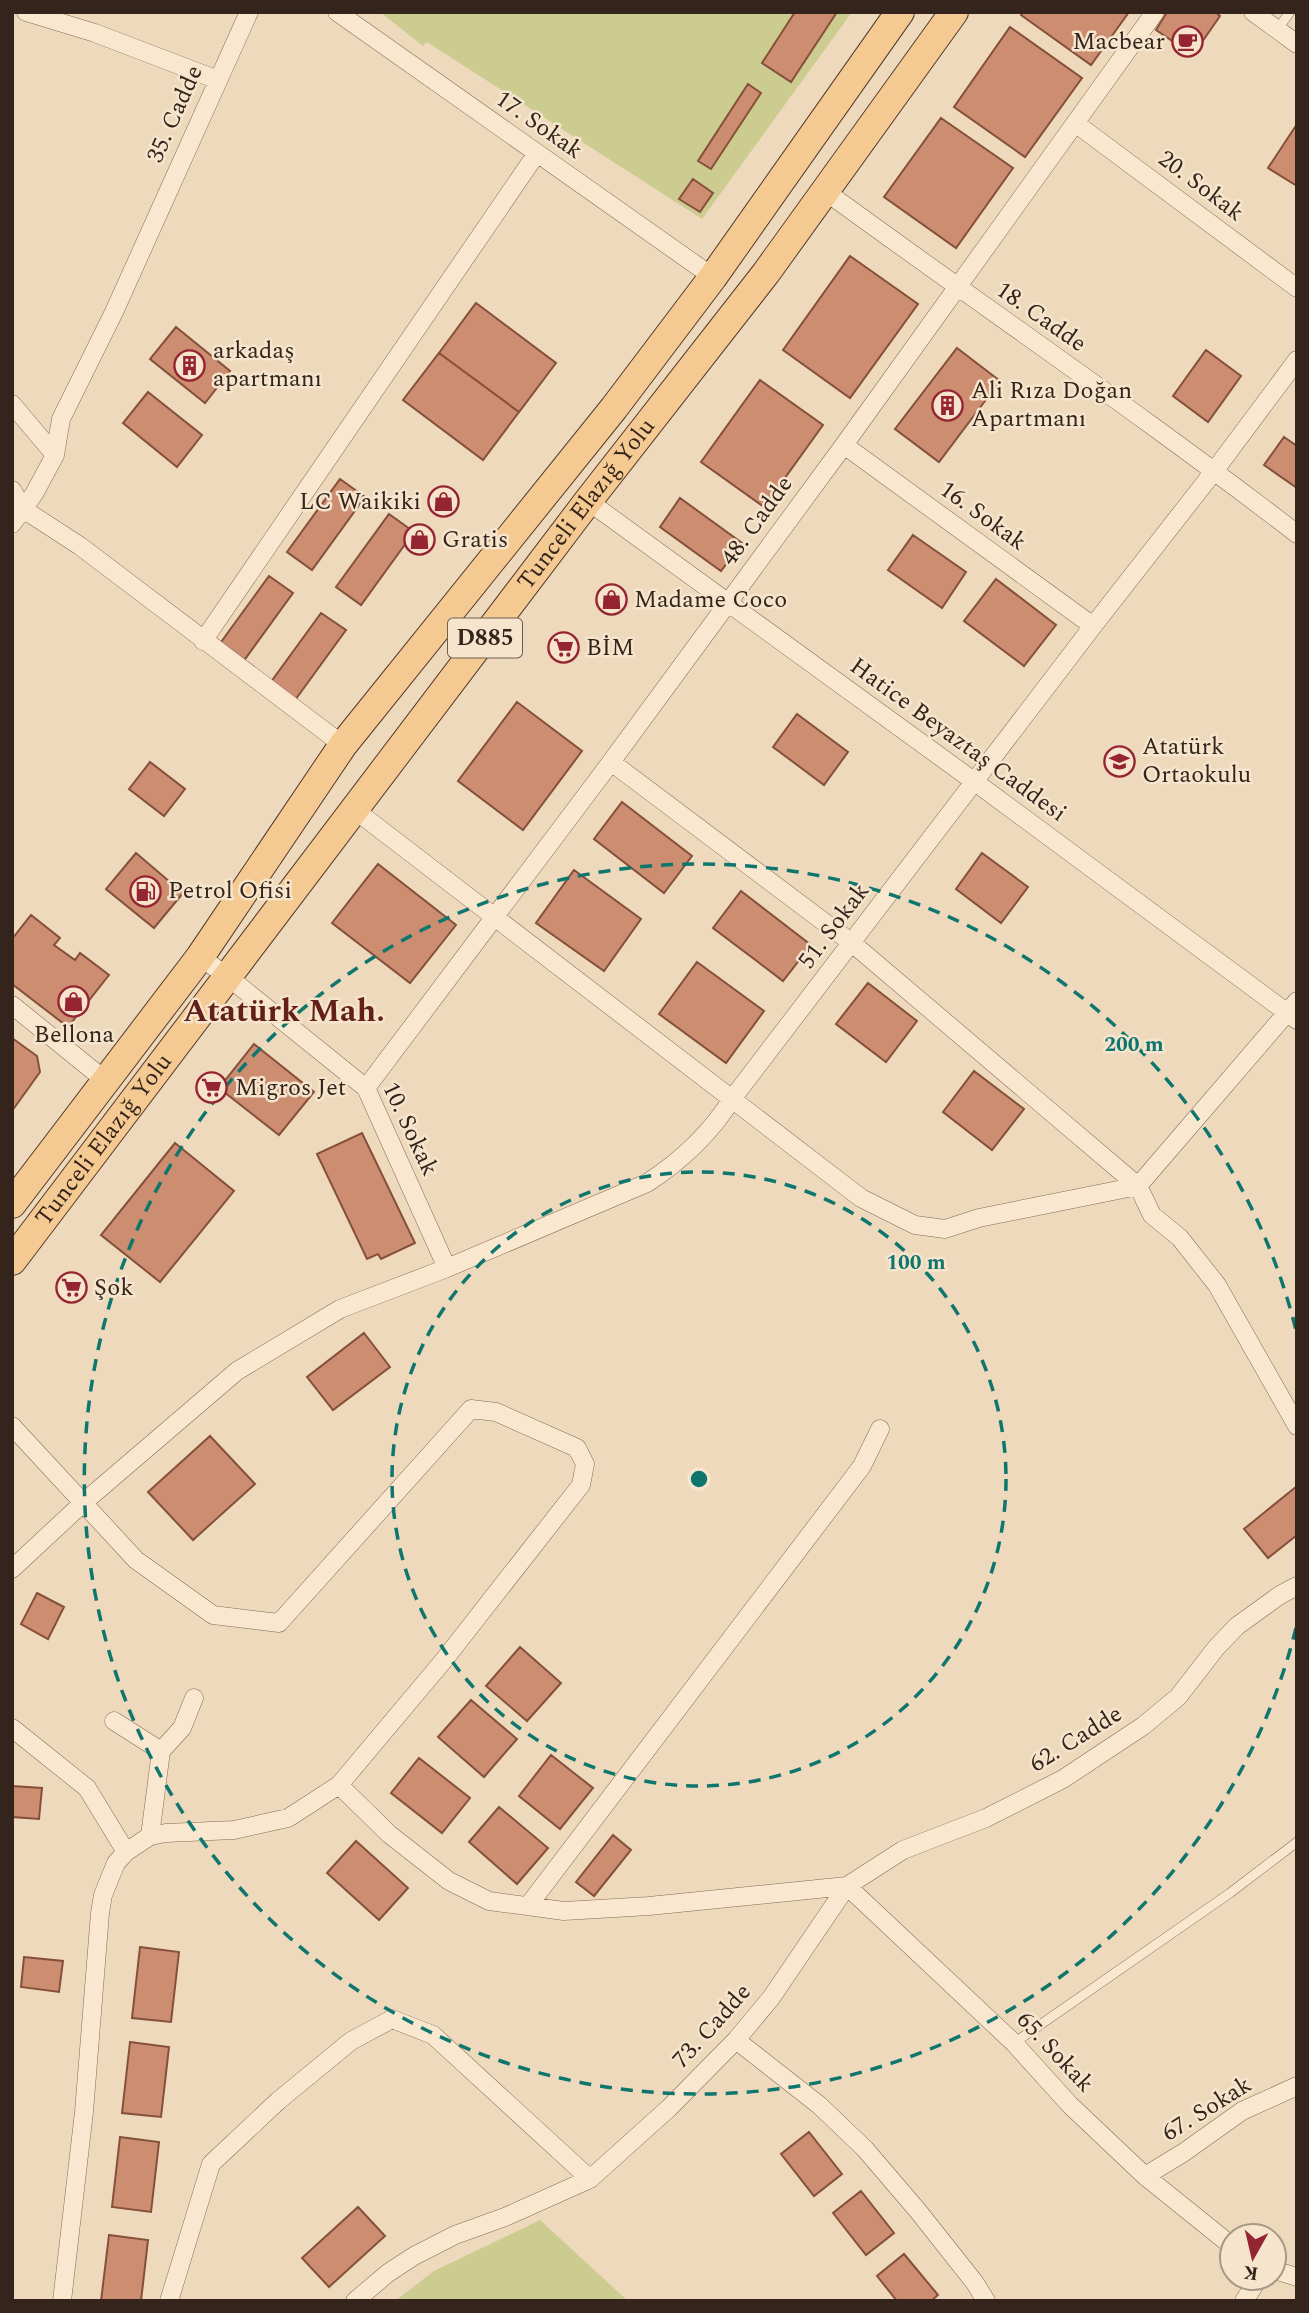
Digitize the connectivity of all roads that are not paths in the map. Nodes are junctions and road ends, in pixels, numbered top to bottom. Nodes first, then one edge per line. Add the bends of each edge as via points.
1 (26, 12) edge
2 (248, 12) edge
3 (337, 12) edge
4 (900, 12) edge
5 (954, 12) edge
6 (1155, 12) edge
7 (1253, 12) edge
8 (1290, 12) edge
9 (1278, 30) junction
10 (1297, 44) edge
11 (218, 80) junction
12 (1075, 123) junction
13 (537, 153) junction
14 (825, 191) junction
15 (713, 277) junction
16 (957, 288) junction
17 (1297, 288) edge
18 (1297, 360) edge
19 (12, 404) edge
20 (844, 445) junction
21 (55, 455) junction
22 (1215, 470) junction
23 (12, 490) edge
24 (588, 501) junction
25 (23, 509) junction
26 (12, 524) edge
27 (1297, 534) edge
28 (728, 602) junction
29 (1093, 626) junction
30 (203, 641) junction
31 (343, 745) junction
32 (611, 762) junction
33 (975, 782) junction
34 (355, 810) junction
35 (494, 917) junction
36 (852, 943) junction
37 (200, 957) junction
38 (227, 976) junction
39 (12, 1005) edge
40 (1293, 1011) edge
41 (106, 1081) junction
42 (366, 1088) junction
43 (732, 1099) junction
44 (1138, 1186) junction
45 (12, 1204) edge
46 (12, 1261) edge
47 (447, 1268) junction
48 (12, 1426) edge
49 (1297, 1426) edge
50 (880, 1429) dead end
51 (84, 1502) junction
52 (12, 1569) edge
53 (1297, 1586) edge
54 (194, 1698) dead end
55 (114, 1721) dead end
56 (12, 1728) edge
57 (161, 1751) junction
58 (339, 1784) junction
59 (150, 1836) junction
60 (1297, 1842) edge
61 (126, 1852) junction
62 (847, 1886) junction
63 (528, 1906) junction
64 (736, 2040) junction
65 (1014, 2043) junction
66 (1297, 2086) edge
67 (1145, 2176) junction
68 (590, 2179) junction
69 (1218, 2235) edge
70 (62, 2301) edge
71 (169, 2301) edge
72 (355, 2301) edge
73 (986, 2301) edge

1 - 11 street
2 - 11 street, 35. Cadde
3 - 13 street, 17. Sokak
4 - 15 main road, Tunceli Elazığ Yolu / D885
5 - 14 main road, Tunceli Elazığ Yolu / D885
6 - 12 street, 48. Cadde
7 - 9 street
8 - 9 lane
9 - 10 street
11 - 21 street, 35. Cadde via 61,419
12 - 16 street, 48. Cadde
12 - 17 street, 20. Sokak
13 - 15 street, 17. Sokak
13 - 30 street
14 - 16 street, 18. Cadde
14 - 24 main road, Tunceli Elazığ Yolu / D885
15 - 31 main road, Tunceli Elazığ Yolu / D885 via 614,408
16 - 20 street, 48. Cadde
16 - 22 street, 18. Cadde
18 - 22 street, 51. Sokak
19 - 21 street
20 - 28 street, 48. Cadde
20 - 29 street, 16. Sokak
21 - 25 street
22 - 27 street, 18. Cadde
22 - 29 street, 51. Sokak
23 - 25 street
24 - 28 street, Hatice Beyaztaş Caddesi
24 - 34 main road, Tunceli Elazığ Yolu / D885
25 - 26 street
25 - 30 street via 80,546
28 - 32 street, 48. Cadde
28 - 33 street, Hatice Beyaztaş Caddesi
29 - 33 street, 51. Sokak
30 - 31 street
31 - 37 main road, Tunceli Elazığ Yolu / D885
32 - 35 street, 48. Cadde
32 - 36 street
33 - 36 street, 51. Sokak
33 - 40 street, Hatice Beyaztaş Caddesi
34 - 35 street
34 - 38 main road, Tunceli Elazığ Yolu / D885
35 - 42 street, 48. Cadde
35 - 43 street
36 - 43 street, 51. Sokak
36 - 44 street
37 - 38 street, 10. Sokak
37 - 41 main road, Tunceli Elazığ Yolu / D885
38 - 42 street, 10. Sokak
38 - 46 main road, Tunceli Elazığ Yolu / D885
39 - 41 street
40 - 44 street
41 - 45 main road, Tunceli Elazığ Yolu / D885
42 - 47 street, 10. Sokak
43 - 44 street via 861,1198 915,1225 944,1229 979,1217
43 - 47 street, 51. Sokak via 676,1164 647,1183
44 - 49 street via 1153,1215 1180,1238 1217,1285
47 - 51 street, 51. Sokak via 340,1308 237,1370
48 - 51 street
50 - 63 street via 862,1466
51 - 52 street, 51. Sokak
51 - 58 street via 136,1560 213,1615 279,1623 471,1409 496,1412 577,1448 585,1464 582,1485
53 - 62 street, 62. Cadde via 1237,1626 1178,1697 1132,1733 1063,1779 986,1818 903,1850
54 - 57 street via 182,1728
55 - 57 street
56 - 61 street via 87,1788
57 - 59 street
58 - 59 street via 288,1818 234,1830
58 - 63 street via 389,1834 449,1881 489,1901
59 - 61 street
60 - 65 lane via 1230,1894
61 - 70 street via 110,1876 100,1913 85,2112
62 - 63 street via 649,1906 564,1911
62 - 64 street, 73. Cadde via 771,1998
62 - 65 street, 65. Sokak
64 - 68 street, 73. Cadde
64 - 73 street via 819,2105 865,2149
65 - 67 street, 65. Sokak via 1070,2105
66 - 67 street, 67. Sokak via 1242,2111
67 - 69 street, 65. Sokak
68 - 71 street via 433,2035 392,2019 351,2041 211,2164
68 - 72 street, 73. Cadde via 414,2256

